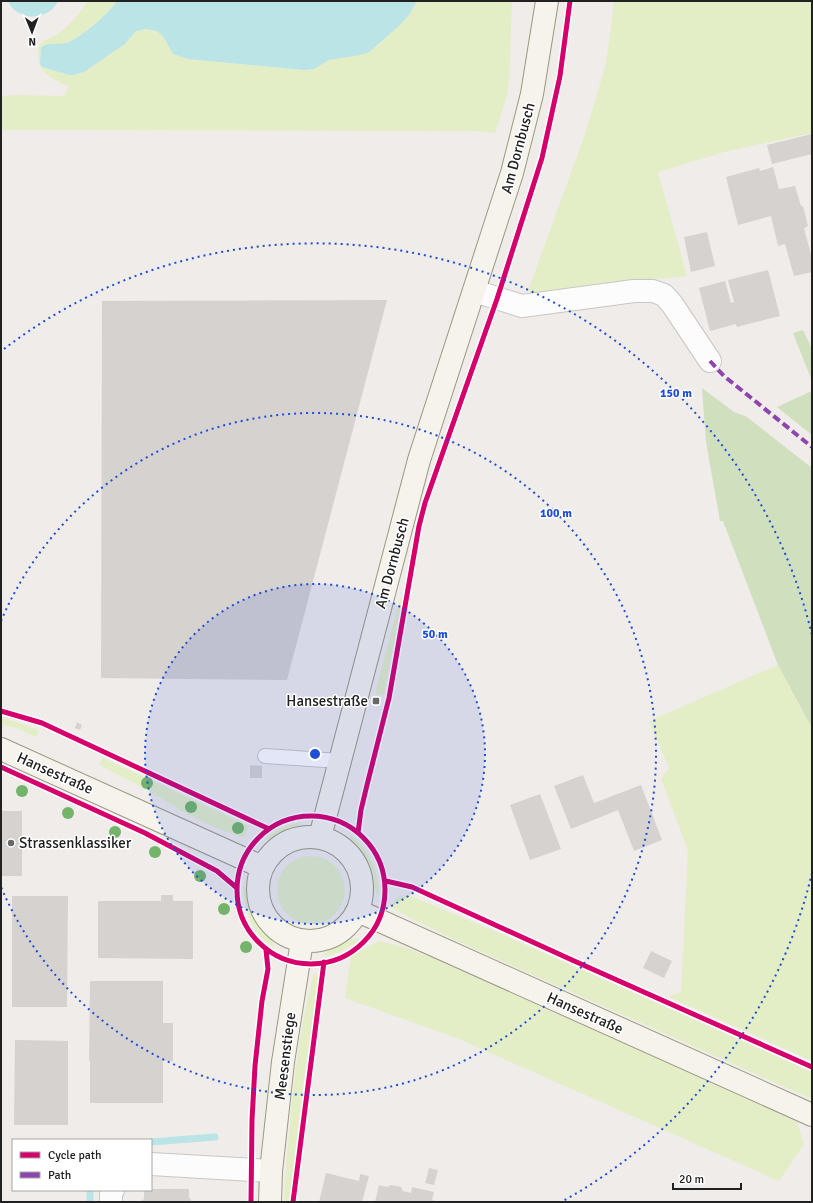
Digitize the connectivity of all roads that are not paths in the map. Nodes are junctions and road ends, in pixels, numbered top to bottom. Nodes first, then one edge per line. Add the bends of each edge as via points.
1 (547, 1) edge
2 (474, 291) junction
3 (710, 360) dead end
4 (1, 749) edge
5 (265, 756) dead end
6 (340, 761) junction
7 (320, 837) junction
8 (262, 867) junction
9 (358, 911) junction
10 (302, 941) junction
11 (812, 1116) edge
12 (152, 1164) edge
13 (271, 1171) junction
14 (112, 1191) edge
15 (111, 1202) edge
16 (270, 1202) edge

1 - 2 street, Am Dornbusch via 532,94 512,173
2 - 3 street via 522,306 634,291 653,291 664,295 672,304
2 - 6 street, Am Dornbusch via 419,460
4 - 8 street, Hansestraße
5 - 6 lane
6 - 7 street, Am Dornbusch
7 - 8 street via 305,837 279,846
7 - 9 street via 344,848 360,871 363,885
8 - 10 street via 258,882 262,912 284,935
9 - 10 street via 349,924 338,933 325,939
9 - 11 street, Hansestraße
10 - 13 street, Meesenstiege via 285,1049
12 - 13 street
13 - 16 street, Meesenstiege
14 - 15 street

